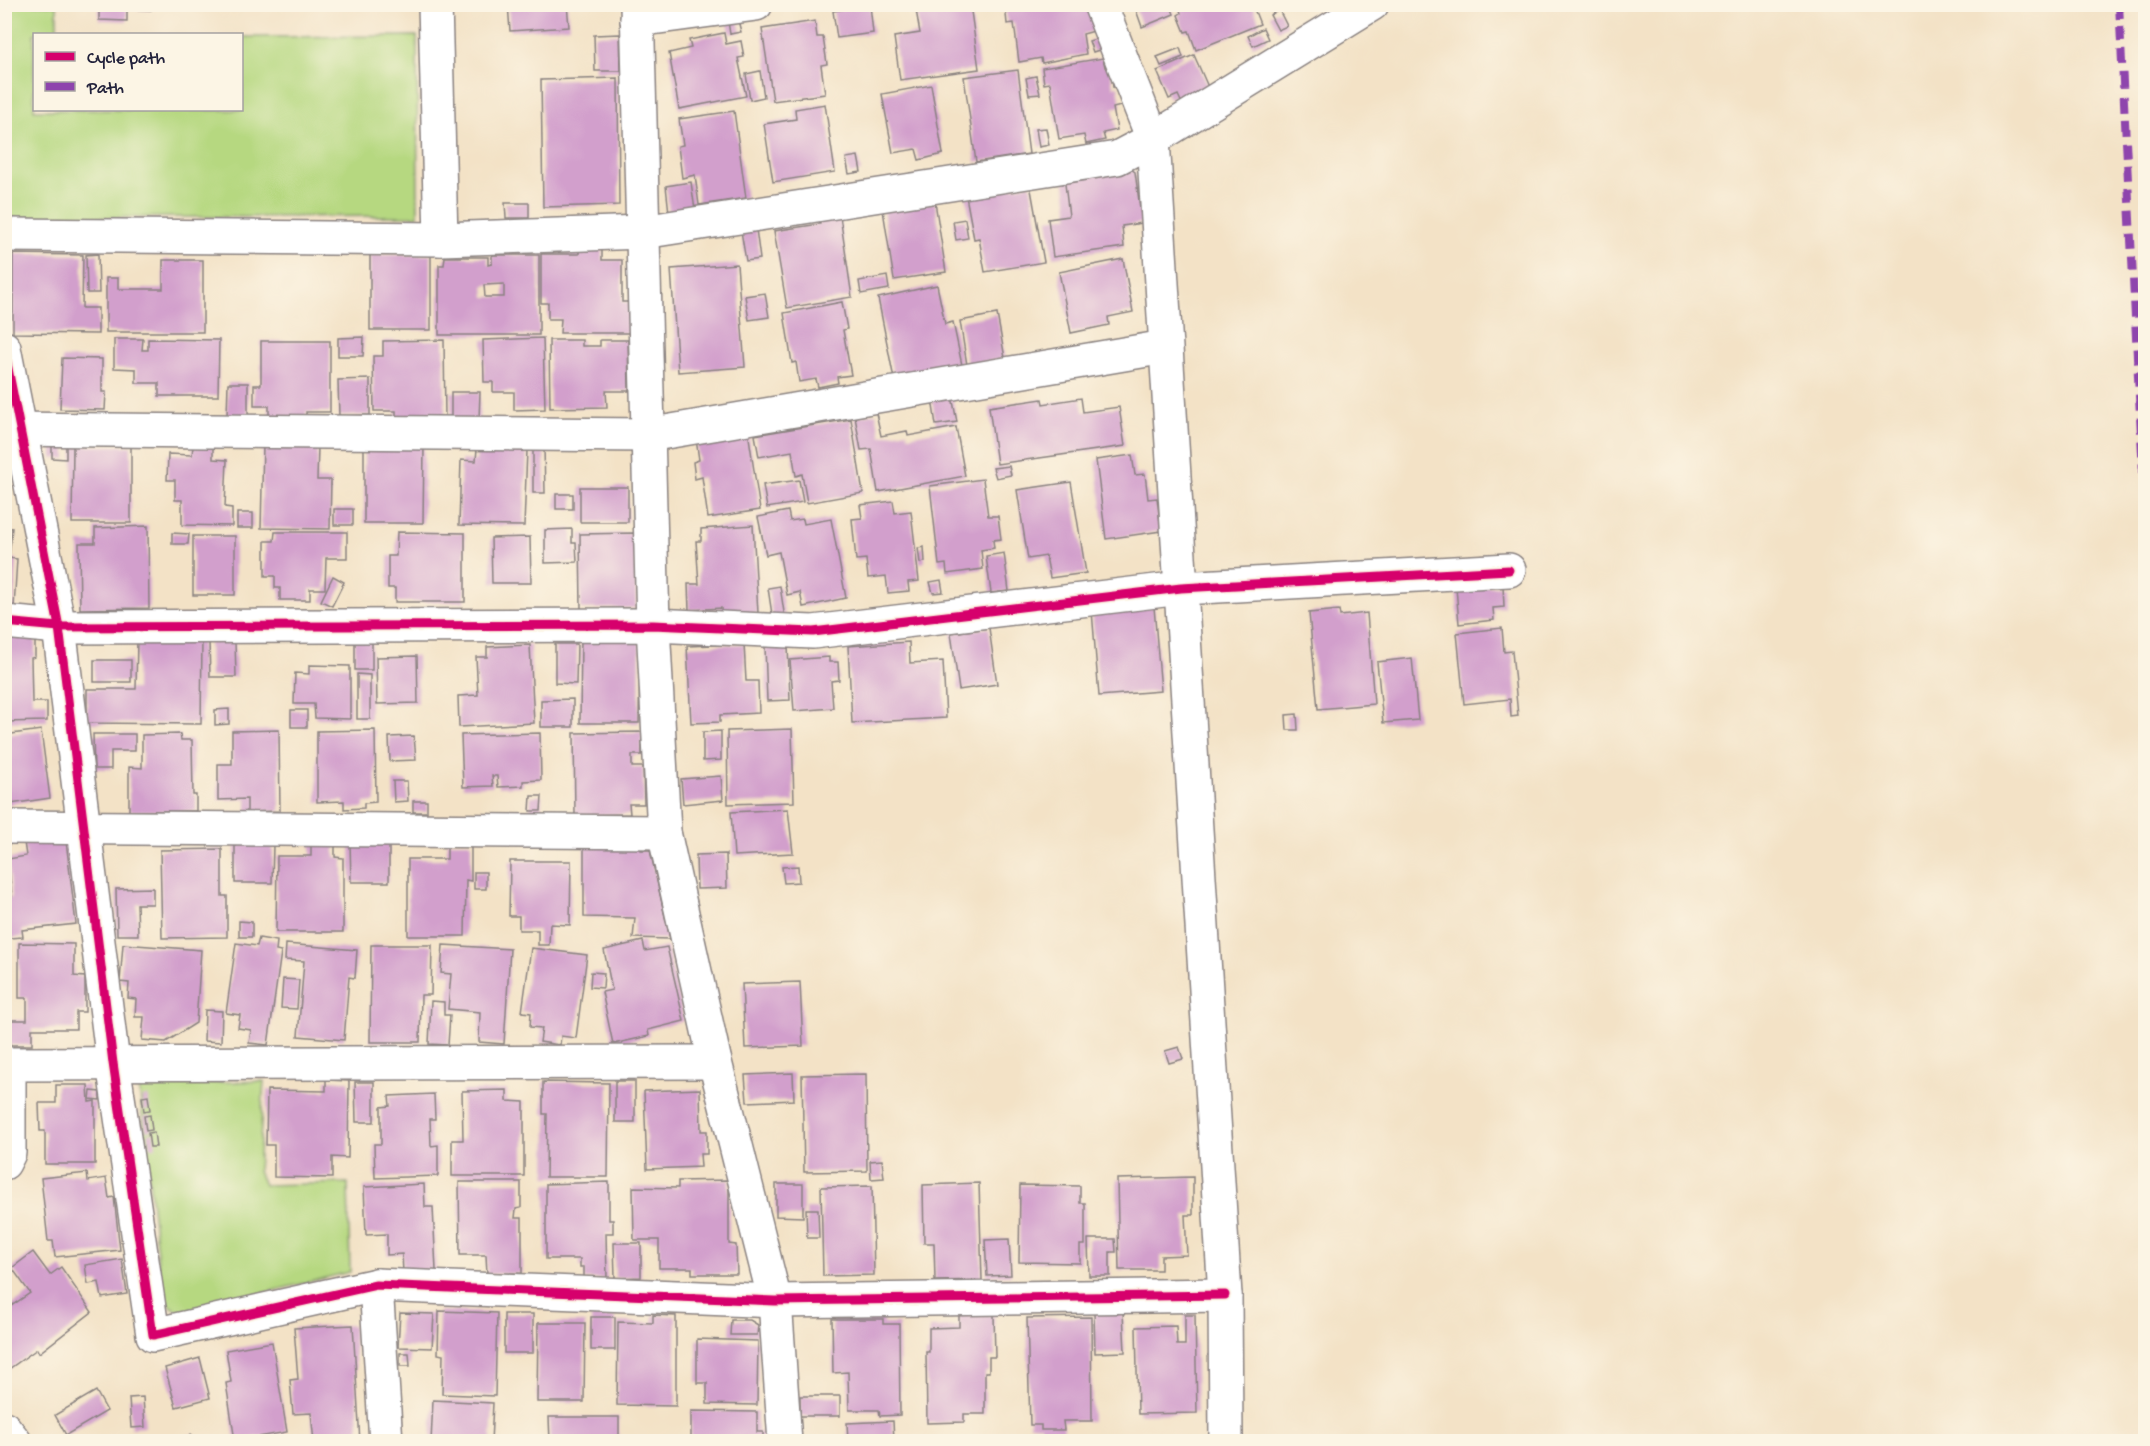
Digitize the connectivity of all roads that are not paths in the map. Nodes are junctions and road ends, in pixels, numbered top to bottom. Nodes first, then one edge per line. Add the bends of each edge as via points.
1 (435, 4) edge
2 (756, 4) edge
3 (1100, 4) edge
4 (1372, 4) edge
5 (637, 12) edge
6 (1153, 139) junction
7 (643, 232) junction
8 (4, 235) edge
9 (441, 239) junction
10 (1165, 347) junction
11 (4, 348) edge
12 (12, 429) edge
13 (648, 435) junction
14 (1509, 570) dead end
15 (1181, 588) junction
16 (4, 622) edge
17 (654, 625) junction
18 (59, 627) junction
19 (4, 827) edge
20 (84, 827) junction
21 (664, 832) junction
22 (715, 1062) junction
23 (113, 1063) junction
24 (7, 1064) edge
25 (4, 1163) edge
26 (376, 1286) junction
27 (1225, 1295) junction
28 (775, 1301) junction
29 (4, 1428) edge
30 (15, 1442) edge
31 (386, 1442) edge
32 (785, 1442) edge
33 (1226, 1442) edge

1 - 9 street
2 - 5 street
3 - 6 street
4 - 6 street
5 - 7 street
6 - 7 street via 1117,158
6 - 10 street
7 - 9 street
7 - 13 street
8 - 9 street
10 - 13 street
10 - 15 street
11 - 12 street
12 - 13 street
12 - 18 street
13 - 17 street
14 - 15 street
15 - 17 street via 813,632
15 - 27 street
16 - 18 street
17 - 18 street
17 - 21 street
18 - 20 street
19 - 20 street
20 - 21 street
20 - 23 street
21 - 22 street
22 - 23 street
22 - 28 street
23 - 24 street
23 - 26 street via 153,1335
24 - 25 street via 9,1153
26 - 28 street
26 - 31 street
27 - 28 street
27 - 33 street
28 - 32 street
29 - 30 street

